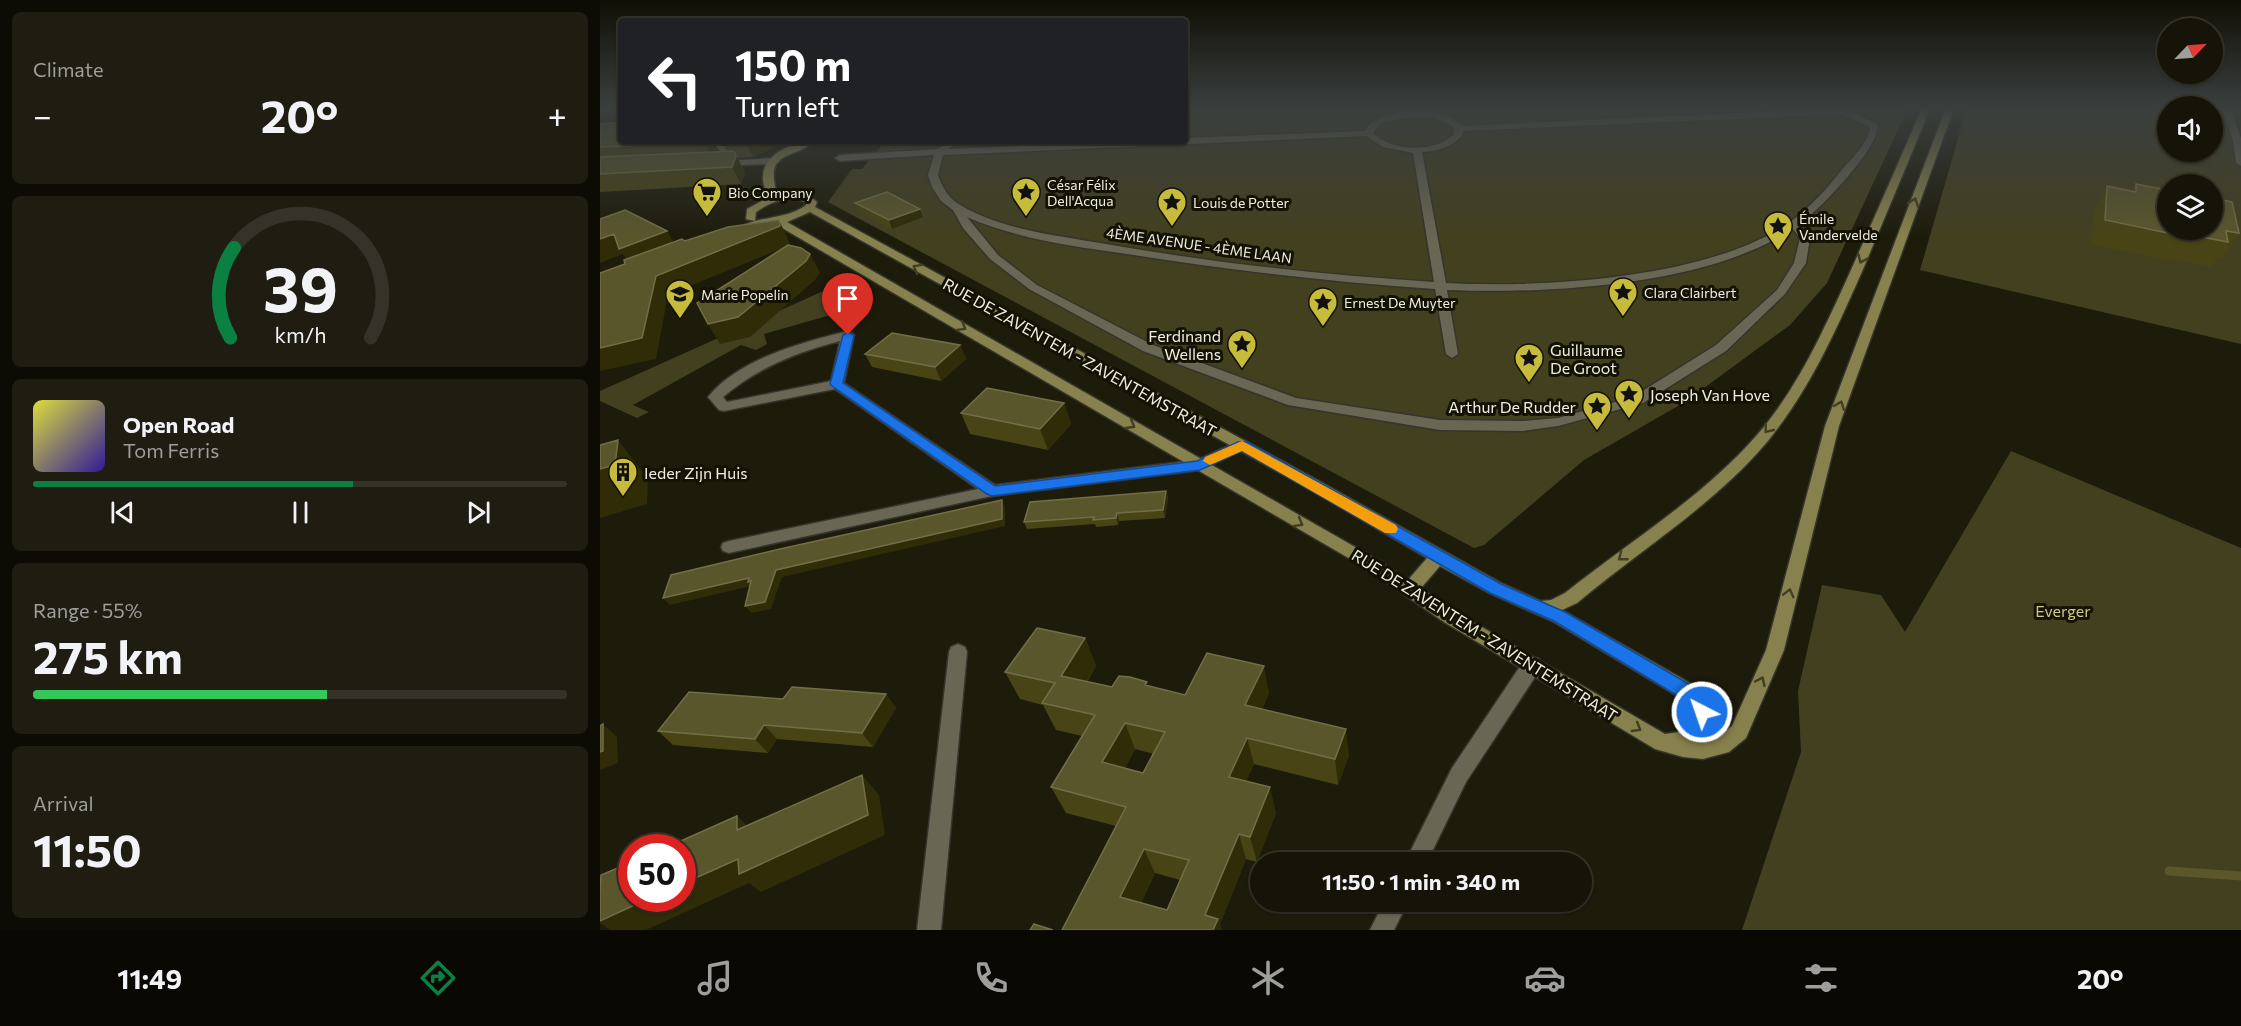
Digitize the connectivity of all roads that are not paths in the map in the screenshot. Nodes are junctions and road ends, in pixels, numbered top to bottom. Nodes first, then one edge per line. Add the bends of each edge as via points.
1 (726, 151) edge
2 (788, 151) edge
3 (973, 151) edge
4 (1417, 151) edge
5 (1861, 151) edge
6 (1908, 151) edge
7 (1934, 151) edge
8 (939, 153) junction
9 (840, 158) dead end
10 (774, 161) junction
11 (717, 164) junction
12 (706, 165) edge
13 (772, 200) junction
14 (810, 208) junction
15 (957, 208) junction
16 (751, 219) junction
17 (778, 221) junction
18 (764, 222) junction
19 (1795, 225) junction
20 (731, 234) junction
21 (803, 234) junction
22 (1442, 287) junction
23 (1452, 354) dead end
24 (837, 384) junction
25 (1242, 445) junction
26 (1200, 465) junction
27 (992, 491) junction
28 (729, 547) dead end
29 (1438, 557) junction
30 (1410, 589) junction
31 (1540, 608) junction
32 (958, 652) dead end
33 (1532, 665) junction
34 (1662, 743) junction
35 (1421, 852) edge
36 (1391, 912) edge
37 (929, 930) edge
38 (1382, 930) edge

1 - 11 street
2 - 10 main road
3 - 8 street
4 - 22 street
5 - 19 street, 4ÈME AVENUE - 4ÈME LAAN via 1815,208
6 -> 31 main road via 1837,315 1806,374 1775,420 1745,457 1697,498 1571,598 1553,607
34 -> 7 main road, RUE DE ZAVENTEM - ZAVENTEMSTRAAT via 1685,750 1709,751 1734,739 1748,712 1775,650 1832,426
8 - 9 street
8 - 15 street via 933,175 945,199
10 - 11 street
10 - 13 main road via 767,177
11 - 12 street
13 - 14 main road, RUE DE ZAVENTEM - ZAVENTEMSTRAAT via 801,197 812,202
13 - 16 main road via 751,211
14 - 17 main road
25 -> 14 main road, RUE DE ZAVENTEM - ZAVENTEMSTRAAT
15 - 19 street via 994,257 1033,287 1148,348 1293,402 1463,427 1558,422 1638,400 1721,348 1781,292 1800,263 1805,238
15 - 22 street, 4ÈME AVENUE - 4ÈME LAAN via 1026,235 1151,255 1369,282
16 - 18 main road
16 - 20 main road
17 - 18 main road
17 - 21 main road, RUE DE ZAVENTEM - ZAVENTEMSTRAAT
18 - 20 main road
19 - 22 street, 4ÈME AVENUE - 4ÈME LAAN via 1735,252 1610,282 1509,290
20 - 21 main road
21 -> 26 main road, RUE DE ZAVENTEM - ZAVENTEMSTRAAT
22 - 23 street
24 - 24 street via 848,335 771,358 732,381 715,397 724,407
24 - 27 street
25 - 26 street
25 - 29 main road, RUE DE ZAVENTEM - ZAVENTEMSTRAAT
26 - 27 street
26 -> 30 main road, RUE DE ZAVENTEM - ZAVENTEMSTRAAT
27 - 28 street
29 - 30 main road
29 - 31 main road, RUE DE ZAVENTEM - ZAVENTEMSTRAAT
30 - 33 main road, RUE DE ZAVENTEM - ZAVENTEMSTRAAT
31 - 34 main road, RUE DE ZAVENTEM - ZAVENTEMSTRAAT via 1560,616 1698,701 1702,722 1698,729 1684,739
32 - 37 street
33 -> 34 main road, RUE DE ZAVENTEM - ZAVENTEMSTRAAT
33 - 35 street via 1460,775
36 - 38 street

